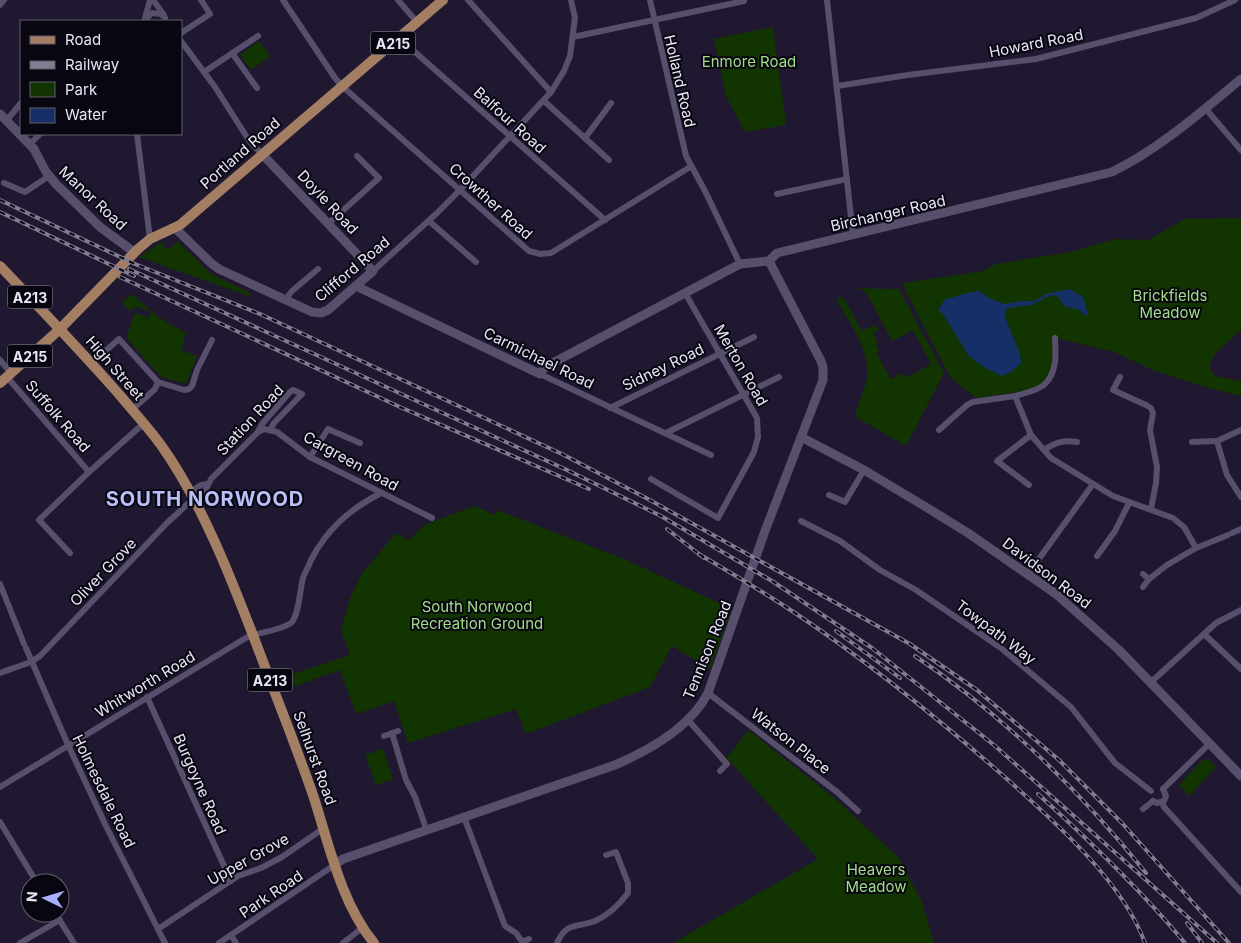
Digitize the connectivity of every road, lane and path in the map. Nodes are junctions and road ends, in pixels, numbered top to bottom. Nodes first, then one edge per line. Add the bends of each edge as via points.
1 (4, 0) edge
2 (152, 0) edge
3 (201, 0) edge
4 (283, 0) edge
5 (398, 0) edge
6 (443, 0) edge
7 (468, 0) edge
8 (571, 0) edge
9 (650, 0) edge
10 (827, 0) edge
11 (1235, 0) edge
12 (744, 1) edge
13 (0, 5) edge
14 (144, 20) edge
15 (145, 20) edge
16 (166, 20) edge
17 (653, 20) junction
18 (417, 22) junction
19 (182, 33) edge
20 (258, 36) dead end
21 (573, 37) junction
22 (399, 38) junction
23 (182, 42) edge
24 (232, 53) junction
25 (204, 72) junction
26 (1241, 79) edge
27 (342, 86) junction
28 (837, 86) junction
29 (257, 88) dead end
30 (551, 92) junction
31 (544, 101) junction
32 (611, 103) dead end
33 (20, 104) edge
34 (1205, 108) junction
35 (0, 114) edge
36 (7, 120) junction
37 (20, 134) edge
38 (21, 135) edge
39 (39, 135) edge
40 (137, 135) edge
41 (510, 136) junction
42 (585, 138) junction
43 (30, 144) junction
44 (1241, 150) edge
45 (262, 154) junction
46 (356, 156) dead end
47 (609, 160) dead end
48 (690, 167) junction
49 (48, 176) junction
50 (847, 180) junction
51 (4, 183) dead end
52 (460, 190) junction
53 (777, 194) dead end
54 (605, 220) junction
55 (429, 221) junction
56 (329, 224) junction
57 (175, 228) junction
58 (854, 235) junction
59 (150, 239) junction
60 (134, 252) junction
61 (769, 261) junction
62 (476, 262) dead end
63 (740, 264) junction
64 (0, 266) edge
65 (318, 269) dead end
66 (373, 270) junction
67 (356, 286) junction
68 (685, 293) junction
69 (285, 300) junction
70 (60, 329) junction
71 (754, 337) dead end
72 (1055, 338) dead end
73 (212, 340) dead end
74 (720, 353) junction
75 (0, 360) edge
76 (92, 363) junction
77 (540, 374) junction
78 (6, 377) edge
79 (780, 377) dead end
80 (1120, 377) dead end
81 (158, 382) junction
82 (744, 394) junction
83 (1015, 396) junction
84 (610, 408) junction
85 (132, 410) junction
86 (143, 424) junction
87 (270, 430) junction
88 (939, 430) dead end
89 (1241, 430) edge
90 (258, 432) junction
91 (666, 433) junction
92 (1031, 435) junction
93 (801, 437) junction
94 (1217, 441) junction
95 (1077, 442) dead end
96 (1192, 442) dead end
97 (360, 443) dead end
98 (1044, 450) junction
99 (711, 455) dead end
100 (310, 456) junction
101 (864, 470) junction
102 (89, 472) junction
103 (651, 479) dead end
104 (1093, 484) junction
105 (1028, 485) dead end
106 (381, 493) junction
107 (829, 495) dead end
108 (1241, 497) edge
109 (192, 498) junction
110 (1129, 503) junction
111 (1151, 509) junction
112 (432, 518) dead end
113 (801, 521) dead end
114 (1241, 530) edge
115 (1196, 548) junction
116 (70, 553) dead end
117 (1097, 556) dead end
118 (1028, 574) junction
119 (1143, 574) dead end
120 (1150, 579) junction
121 (0, 584) edge
122 (1143, 587) dead end
123 (1241, 610) edge
124 (1204, 634) junction
125 (253, 635) junction
126 (31, 662) junction
127 (1241, 669) edge
128 (0, 673) edge
129 (1150, 683) junction
130 (708, 693) junction
131 (147, 697) junction
132 (688, 720) junction
133 (384, 736) dead end
134 (1210, 744) junction
135 (68, 745) junction
136 (720, 771) dead end
137 (1241, 776) edge
138 (0, 787) edge
139 (1163, 789) junction
140 (1151, 791) junction
141 (1153, 801) junction
142 (1162, 802) junction
143 (1143, 809) dead end
144 (858, 811) dead end
145 (464, 817) junction
146 (0, 822) edge
147 (324, 828) junction
148 (427, 831) junction
149 (606, 855) dead end
150 (336, 864) junction
151 (31, 873) edge
152 (231, 880) junction
153 (1241, 892) edge
154 (55, 923) edge
155 (62, 923) edge
156 (362, 928) junction
157 (158, 929) junction
158 (231, 935) junction
159 (525, 941) edge
160 (20, 943) edge
161 (74, 943) edge
162 (165, 943) edge
163 (219, 943) edge
164 (236, 943) edge
165 (343, 943) edge
166 (374, 943) edge
167 (557, 943) edge

1 - 13 street
2 - 14 street
2 - 16 street
3 - 19 street via 210,14
4 - 27 street, Crowther Road
5 - 18 street
6 - 18 main road, Portland Road / A215
7 - 30 street
8 - 21 street, Clifford Road via 575,18
9 - 17 street, Holland Road
10 - 28 street
11 - 28 street, Howard Road via 1196,18 1036,59
12 - 17 street
15 - 16 street via 152,13 161,14
17 - 21 street
17 - 48 street, Holland Road
18 - 22 main road, Portland Road / A215
20 - 24 street
21 - 30 street, Clifford Road via 567,65
22 - 27 main road, Portland Road / A215
22 - 41 street, Balfour Road
23 - 25 street
24 - 25 street
24 - 29 street
25 - 45 street via 250,142
26 - 34 street, Birchanger Road
27 - 45 main road, Portland Road / A215
27 - 52 street, Crowther Road
28 - 50 street
30 - 31 street, Clifford Road
31 - 41 street, Clifford Road
31 - 42 street
32 - 42 street
33 - 36 street
34 - 44 street
34 - 58 street, Birchanger Road via 1171,136 1112,172
35 - 36 street, Manor Road
36 - 37 street, Manor Road
38 - 43 street, Manor Road
39 - 43 street
40 - 59 street
41 - 52 street, Clifford Road
41 - 54 street, Balfour Road
42 - 47 street
43 - 49 street, Manor Road
45 - 56 street, Doyle Road
45 - 57 main road, Portland Road / A215
46 - 56 street via 378,178
48 - 54 street, Crowther Road
48 - 63 street, Holland Road
49 - 51 street via 25,192
49 - 60 street, Manor Road via 94,222
50 - 53 street
50 - 58 street
52 - 54 street, Crowther Road via 529,251 540,254 551,253
52 - 55 street, Clifford Road
55 - 62 street
55 - 66 street, Clifford Road
56 - 66 street, Doyle Road
57 - 59 main road, Portland Road / A215
57 - 69 street, Clifford Road via 215,266
58 - 61 street, Birchanger Road via 777,253
59 - 60 main road, Portland Road / A215
60 - 70 main road, Portland Road / A215
61 - 63 street, Birchanger Road
61 - 93 street, Tennison Road via 823,367 823,380
63 - 68 street, Birchanger Road
64 - 70 main road, High Street / A213
65 - 69 street via 314,277 292,291
66 - 67 street, Clifford Road
67 - 69 street, Clifford Road via 321,314
67 - 77 street, Carmichael Road
68 - 74 street, Merton Road
68 - 77 street, Birchanger Road via 545,367
70 - 76 main road, High Street / A213
70 - 78 main road, A215
71 - 74 street, Sidney Road
72 - 83 street via 1055,368 1047,381
73 - 81 street via 189,389
74 - 82 street, Merton Road
74 - 84 street, Sidney Road
75 - 78 street, Suffolk Road
76 - 81 street via 119,339
76 - 85 main road, High Street / A213
77 - 84 street, Carmichael Road
78 - 102 street, Suffolk Road
79 - 82 street
80 - 111 street via 1113,390 1146,405 1153,413 1150,430 1157,475
81 - 85 street via 156,389
82 - 91 street
82 - 103 street, Merton Road via 757,418 758,437 754,452 718,518
83 - 88 street via 973,402
83 - 92 street
84 - 91 street, Carmichael Road
85 - 86 main road, High Street / A213
86 - 102 street
86 - 109 main road, High Street / A213 via 161,445
87 - 90 street
87 - 90 street, Station Road via 302,394 290,392
87 - 100 street, Cargreen Road
89 - 94 street
90 - 109 street, Station Road via 207,484 201,485
91 - 99 street, Carmichael Road
92 - 98 street
92 - 105 street via 997,461
93 - 101 street, Davidson Road
93 - 130 street, Tennison Road
94 - 96 street
94 - 108 street via 1227,475
95 - 98 street via 1058,441
97 - 100 street via 328,429
98 - 104 street
100 - 106 street, Cargreen Road
101 - 107 street via 845,502
101 - 118 street, Davidson Road
102 - 116 street via 39,520
104 - 110 street
104 - 118 street
106 - 112 street, Cargreen Road
106 - 125 street, Whitworth Road via 361,503 339,521 319,546 304,576 292,621
109 - 125 main road, Selhurst Road / A213
109 - 126 street, Oliver Grove
110 - 111 street
110 - 117 street via 1120,524
111 - 115 street via 1168,514 1184,527
113 - 140 street, Towpath Way via 840,540 880,570 916,590 1001,648 1071,707 1115,763
114 - 115 street
115 - 120 street via 1166,565
118 - 129 street, Davidson Road via 1093,626
119 - 120 street
120 - 122 street
121 - 126 street, Holmesdale Road
123 - 124 street via 1216,623
124 - 127 street
124 - 129 street
125 - 131 street, Whitworth Road
125 - 147 main road, Selhurst Road / A213
126 - 128 street
126 - 135 street, Holmesdale Road
129 - 134 street, Davidson Road
130 - 132 street, Tennison Road
130 - 144 street, Watson Place
131 - 135 street, Whitworth Road
131 - 152 street, Burgoyne Road
132 - 136 street via 727,764
132 - 145 street, Tennison Road via 636,756
133 - 148 street via 395,732 406,780
134 - 137 street, Davidson Road
134 - 139 street
135 - 138 street, Whitworth Road
135 - 157 street, Holmesdale Road
139 - 140 street
139 - 142 street via 1166,796
140 - 141 street
141 - 142 street
141 - 143 street
142 - 153 street
145 - 148 street, Tennison Road
145 - 159 street via 505,926
146 - 151 street
147 - 150 main road, Selhurst Road / A213
147 - 152 street, Upper Grove via 282,857
148 - 150 street, Tennison Road
149 - 167 street via 616,852 628,883 628,893 610,913 594,922 568,928
150 - 156 main road, Selhurst Road / A213
150 - 158 street, Park Road
152 - 157 street, Upper Grove
154 - 160 street
155 - 161 street
156 - 165 street
156 - 166 main road, Selhurst Road / A213
157 - 162 street, Holmesdale Road
158 - 163 street, Park Road
158 - 164 street

